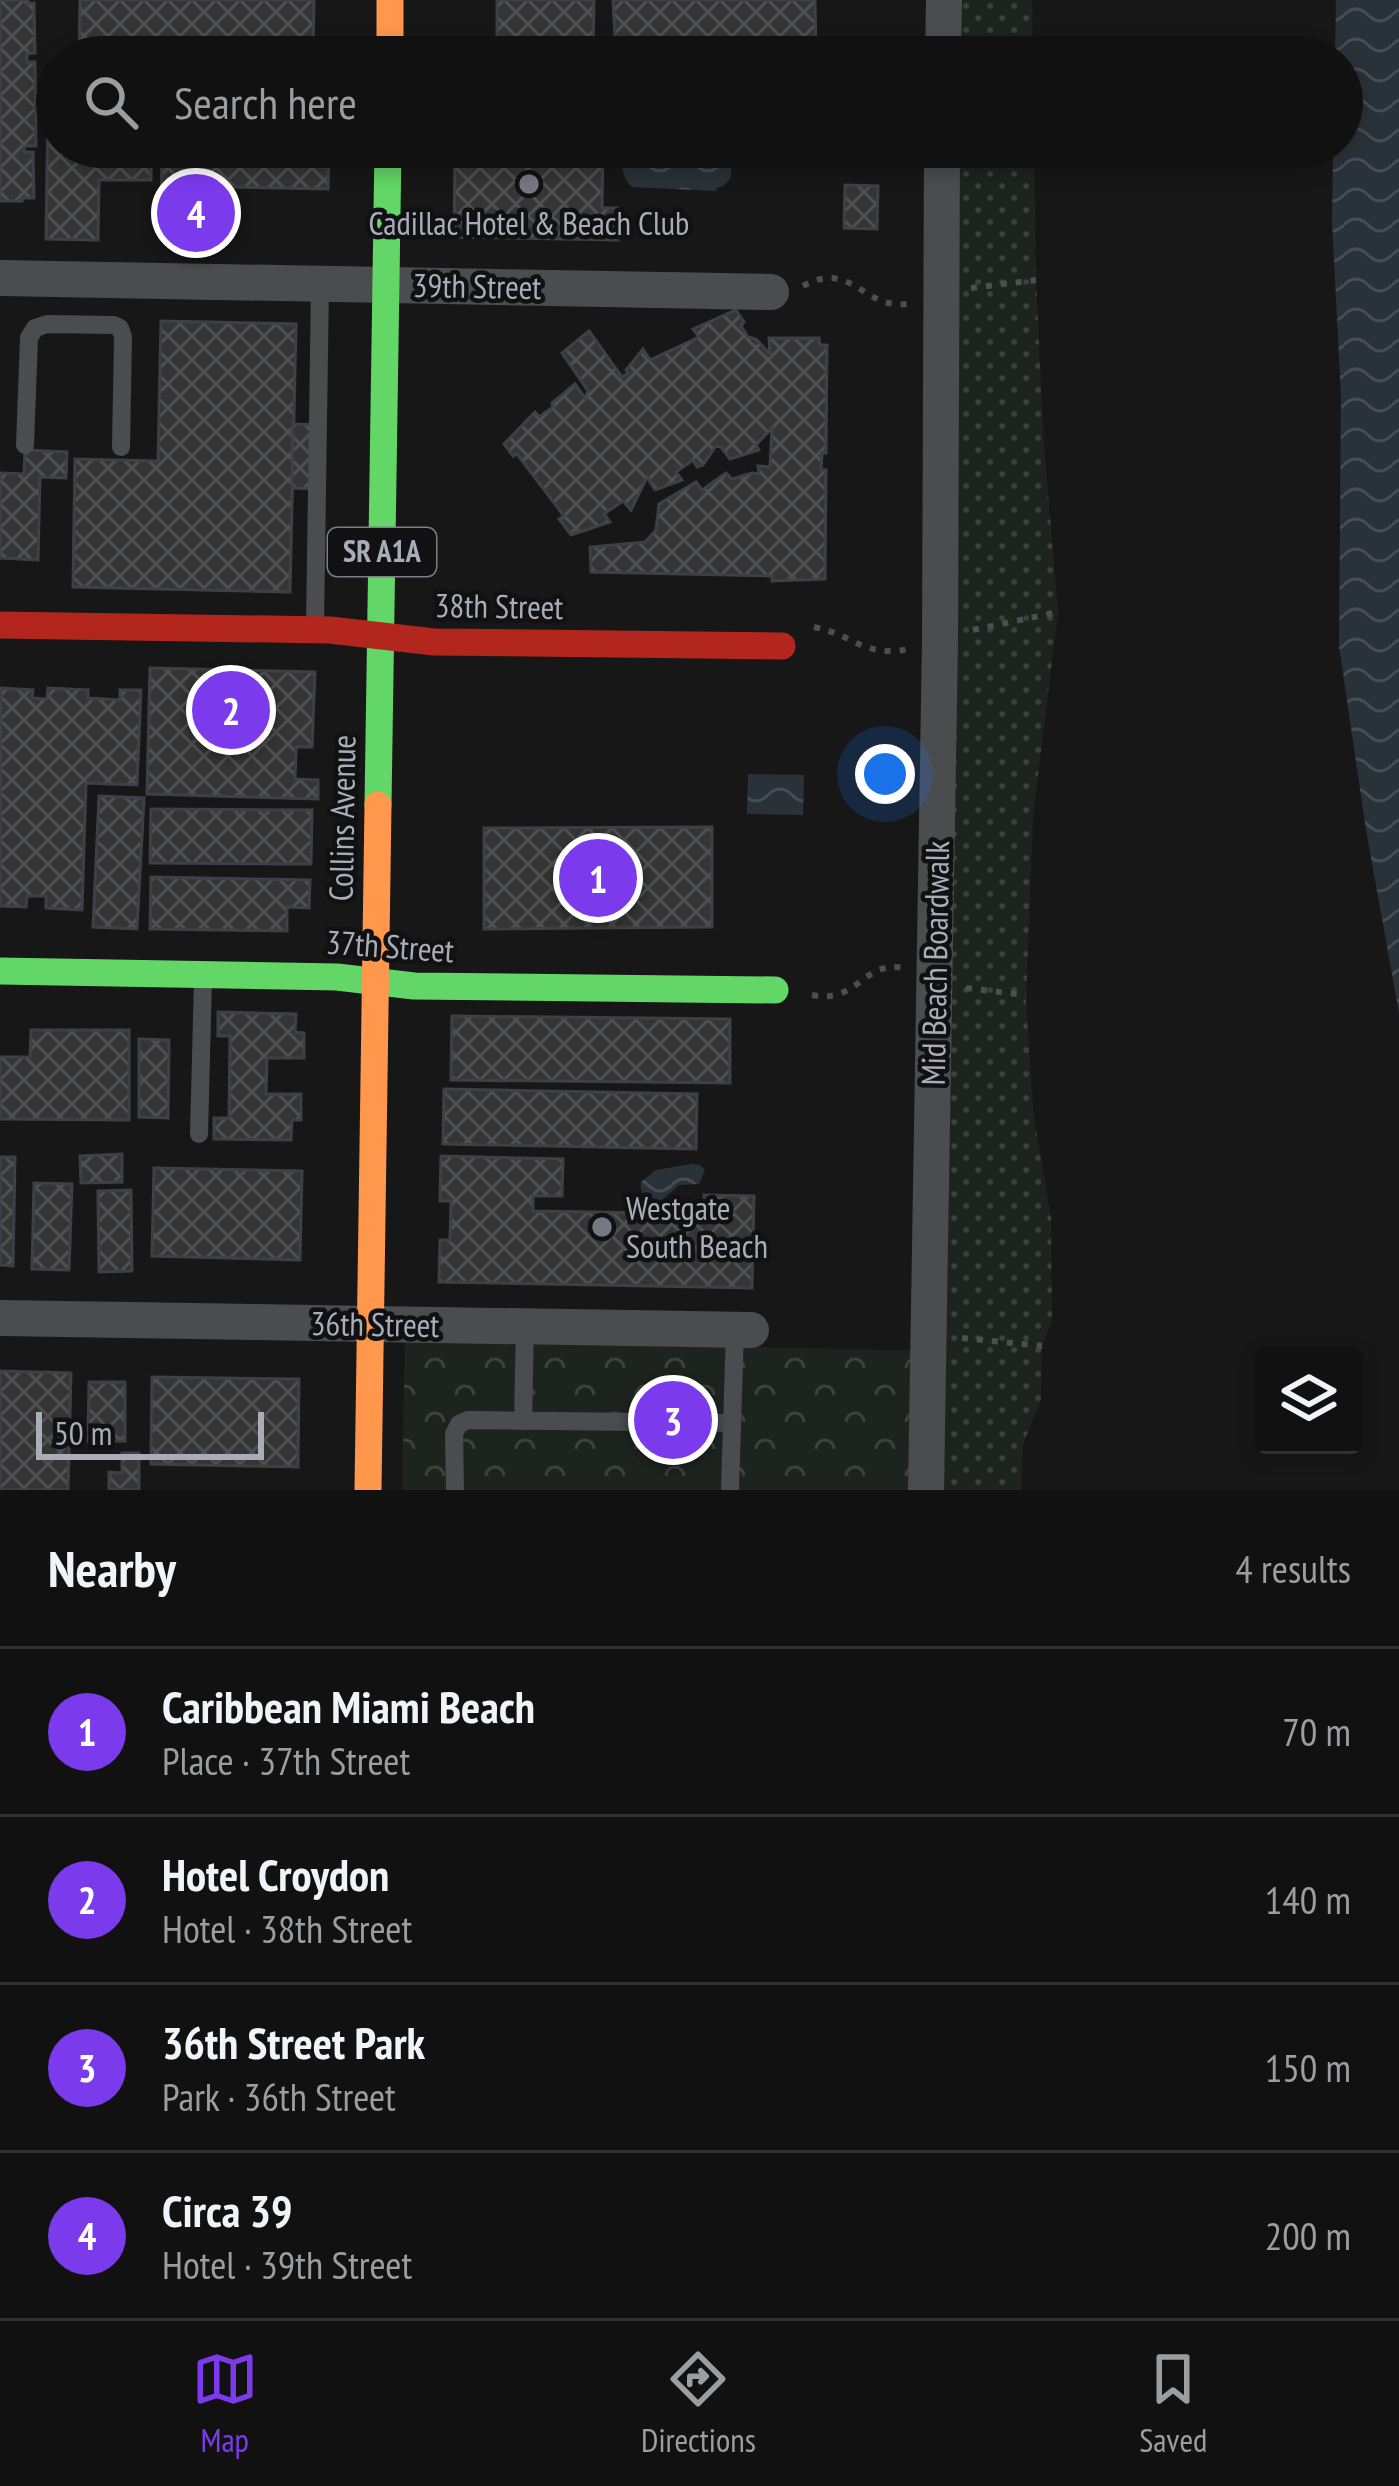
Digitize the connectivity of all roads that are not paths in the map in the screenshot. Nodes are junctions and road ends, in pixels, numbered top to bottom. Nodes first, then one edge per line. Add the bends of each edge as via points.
1 (390, 0) edge
2 (944, 0) edge
3 (389, 36) edge
4 (943, 36) edge
5 (388, 168) edge
6 (942, 168) edge
7 (0, 278) edge
8 (320, 284) junction
9 (387, 284) junction
10 (771, 292) road end
11 (87, 303) junction
12 (25, 445) dead end
13 (122, 447) dead end
14 (0, 625) edge
15 (315, 630) junction
16 (381, 635) junction
17 (791, 636) road end
18 (0, 971) edge
19 (202, 974) junction
20 (375, 982) junction
21 (789, 991) road end
22 (199, 1134) dead end
23 (0, 1318) edge
24 (371, 1324) junction
25 (525, 1326) junction
26 (743, 1330) joint
27 (524, 1421) junction
28 (730, 1423) junction
29 (368, 1490) edge
30 (454, 1490) edge
31 (730, 1490) edge
32 (926, 1490) edge

1 - 3 street
2 - 4 street
5 - 9 street, Collins Avenue / SR A1A
6 - 32 street, Mid Beach Boardwalk
7 - 11 street, 39th Street
8 - 9 street, 39th Street
8 - 11 street, 39th Street
8 - 15 lane
9 - 10 street, 39th Street
9 - 16 street, Collins Avenue / SR A1A
11 - 12 lane via 29,338
11 - 13 lane via 120,328
14 - 15 street, 38th Street
15 - 16 street, 38th Street
16 - 17 street, 38th Street via 434,642
16 - 20 street, Collins Avenue / SR A1A
18 - 19 street, 37th Street
19 - 20 street, 37th Street
19 - 22 lane
20 - 21 street, 37th Street
20 - 24 street, Collins Avenue / SR A1A
23 - 24 street, 36th Street
24 - 25 street, 36th Street
24 - 29 street, Collins Avenue / SR A1A
25 - 26 street, 36th Street
25 - 27 lane
26 - 28 lane
27 - 28 lane
27 - 30 lane via 459,1424
28 - 31 lane

